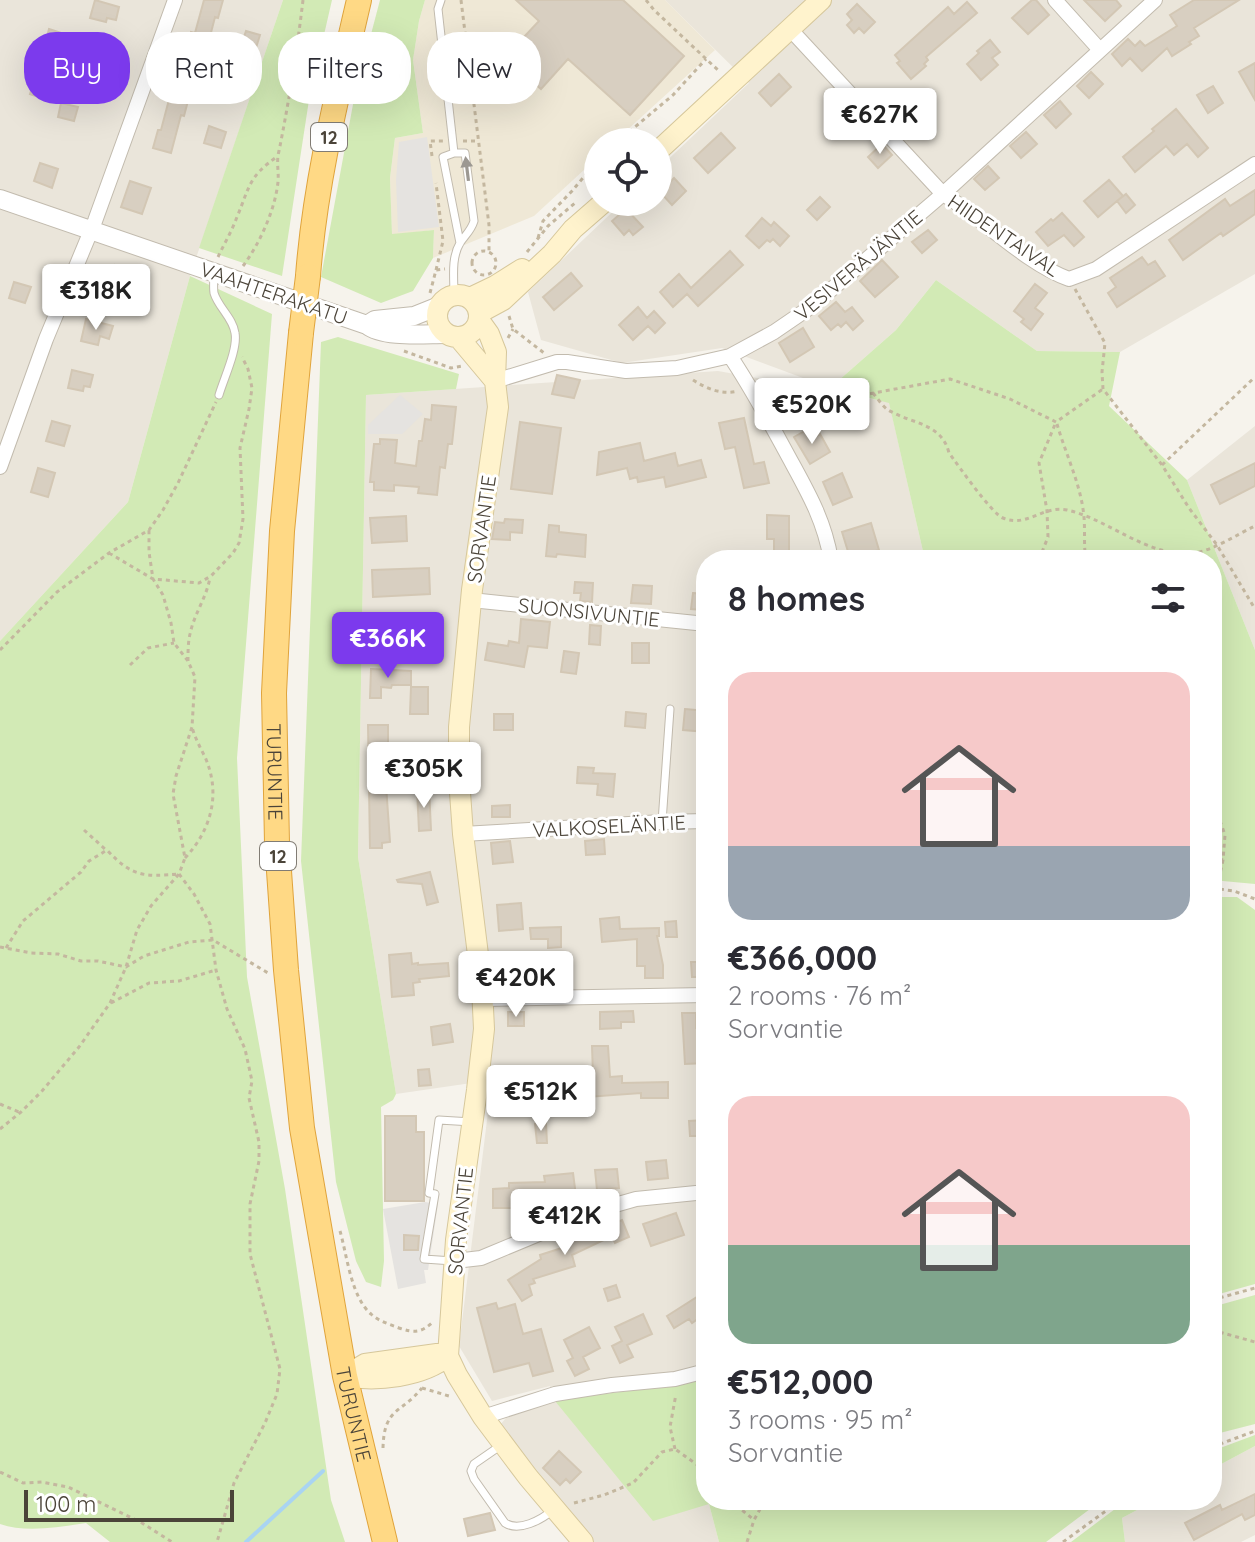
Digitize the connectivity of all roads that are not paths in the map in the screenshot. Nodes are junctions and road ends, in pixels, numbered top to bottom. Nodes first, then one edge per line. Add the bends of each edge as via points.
1 (175, 0) edge
2 (359, 0) edge
3 (441, 0) edge
4 (821, 0) edge
5 (1055, 0) edge
6 (1155, 0) edge
7 (790, 29) junction
8 (1100, 50) junction
9 (672, 138) edge
10 (454, 153) junction
11 (1255, 164) edge
12 (943, 194) junction
13 (0, 199) edge
14 (589, 216) edge
15 (92, 230) junction
16 (568, 235) junction
17 (460, 243) junction
18 (214, 268) junction
19 (458, 305) junction
20 (367, 325) junction
21 (452, 336) junction
22 (730, 356) junction
23 (495, 381) junction
24 (219, 395) road end
25 (0, 467) edge
26 (829, 550) edge
27 (471, 600) junction
28 (696, 623) edge
29 (670, 709) dead end
30 (696, 821) edge
31 (662, 822) junction
32 (463, 834) junction
33 (696, 995) edge
34 (483, 999) junction
35 (473, 1122) junction
36 (696, 1193) edge
37 (455, 1261) junction
38 (448, 1356) junction
39 (696, 1374) edge
40 (345, 1376) junction
41 (483, 1417) junction
42 (503, 1444) junction
43 (555, 1508) junction
44 (385, 1542) edge
45 (583, 1542) edge

1 - 15 street
2 - 40 highway, TURUNTIE / 12, bridge via 311,239 282,531 274,693 277,843 302,1128
3 - 10 lane
4 - 7 main road
5 - 8 street
6 - 8 street, VESIVERÄJÄNTIE
7 - 9 main road
7 - 12 street, HIIDENTAIVAL
8 - 12 street, VESIVERÄJÄNTIE
10 - 17 lane via 443,157
17 -> 10 lane via 474,221 465,153
11 - 12 street, HIIDENTAIVAL via 1096,269 1069,279 1045,268
12 - 22 street, VESIVERÄJÄNTIE via 812,306
13 - 15 street, VAAHTERAKATU
14 - 16 main road
15 - 18 street, VAAHTERAKATU
15 - 25 street
16 - 19 main road via 513,276
16 - 19 main road via 503,300
17 - 19 lane via 454,267
18 - 20 street, VAAHTERAKATU
18 - 24 lane via 214,293 236,334
19 - 20 street, VAAHTERAKATU
19 - 21 main road via 472,332
19 - 21 main road via 437,312 438,324
19 - 23 main road, SORVANTIE via 489,334 496,352
20 - 21 street, VAAHTERAKATU via 375,331
21 - 23 main road
22 - 23 street, VESIVERÄJÄNTIE via 677,368 626,371 557,362
22 - 26 street via 809,492
23 - 27 main road, SORVANTIE via 498,407
27 - 28 street, SUONSIVUNTIE
27 - 32 main road, SORVANTIE via 459,727
29 - 31 lane
30 - 31 street, VALKOSELÄNTIE
31 - 32 street, VALKOSELÄNTIE
32 - 34 main road, SORVANTIE
33 - 34 street
34 - 35 main road, SORVANTIE
35 - 37 main road, SORVANTIE
35 - 37 lane via 439,1120 429,1193 435,1194 424,1259
36 - 37 street via 636,1199 481,1258
37 - 38 main road, SORVANTIE
38 - 40 main road via 365,1364
38 - 41 main road
39 - 41 street via 555,1394
40 - 44 highway, TURUNTIE / 12
41 - 42 main road
42 - 43 main road
42 - 43 lane via 471,1471 505,1523 518,1528
43 - 45 main road

